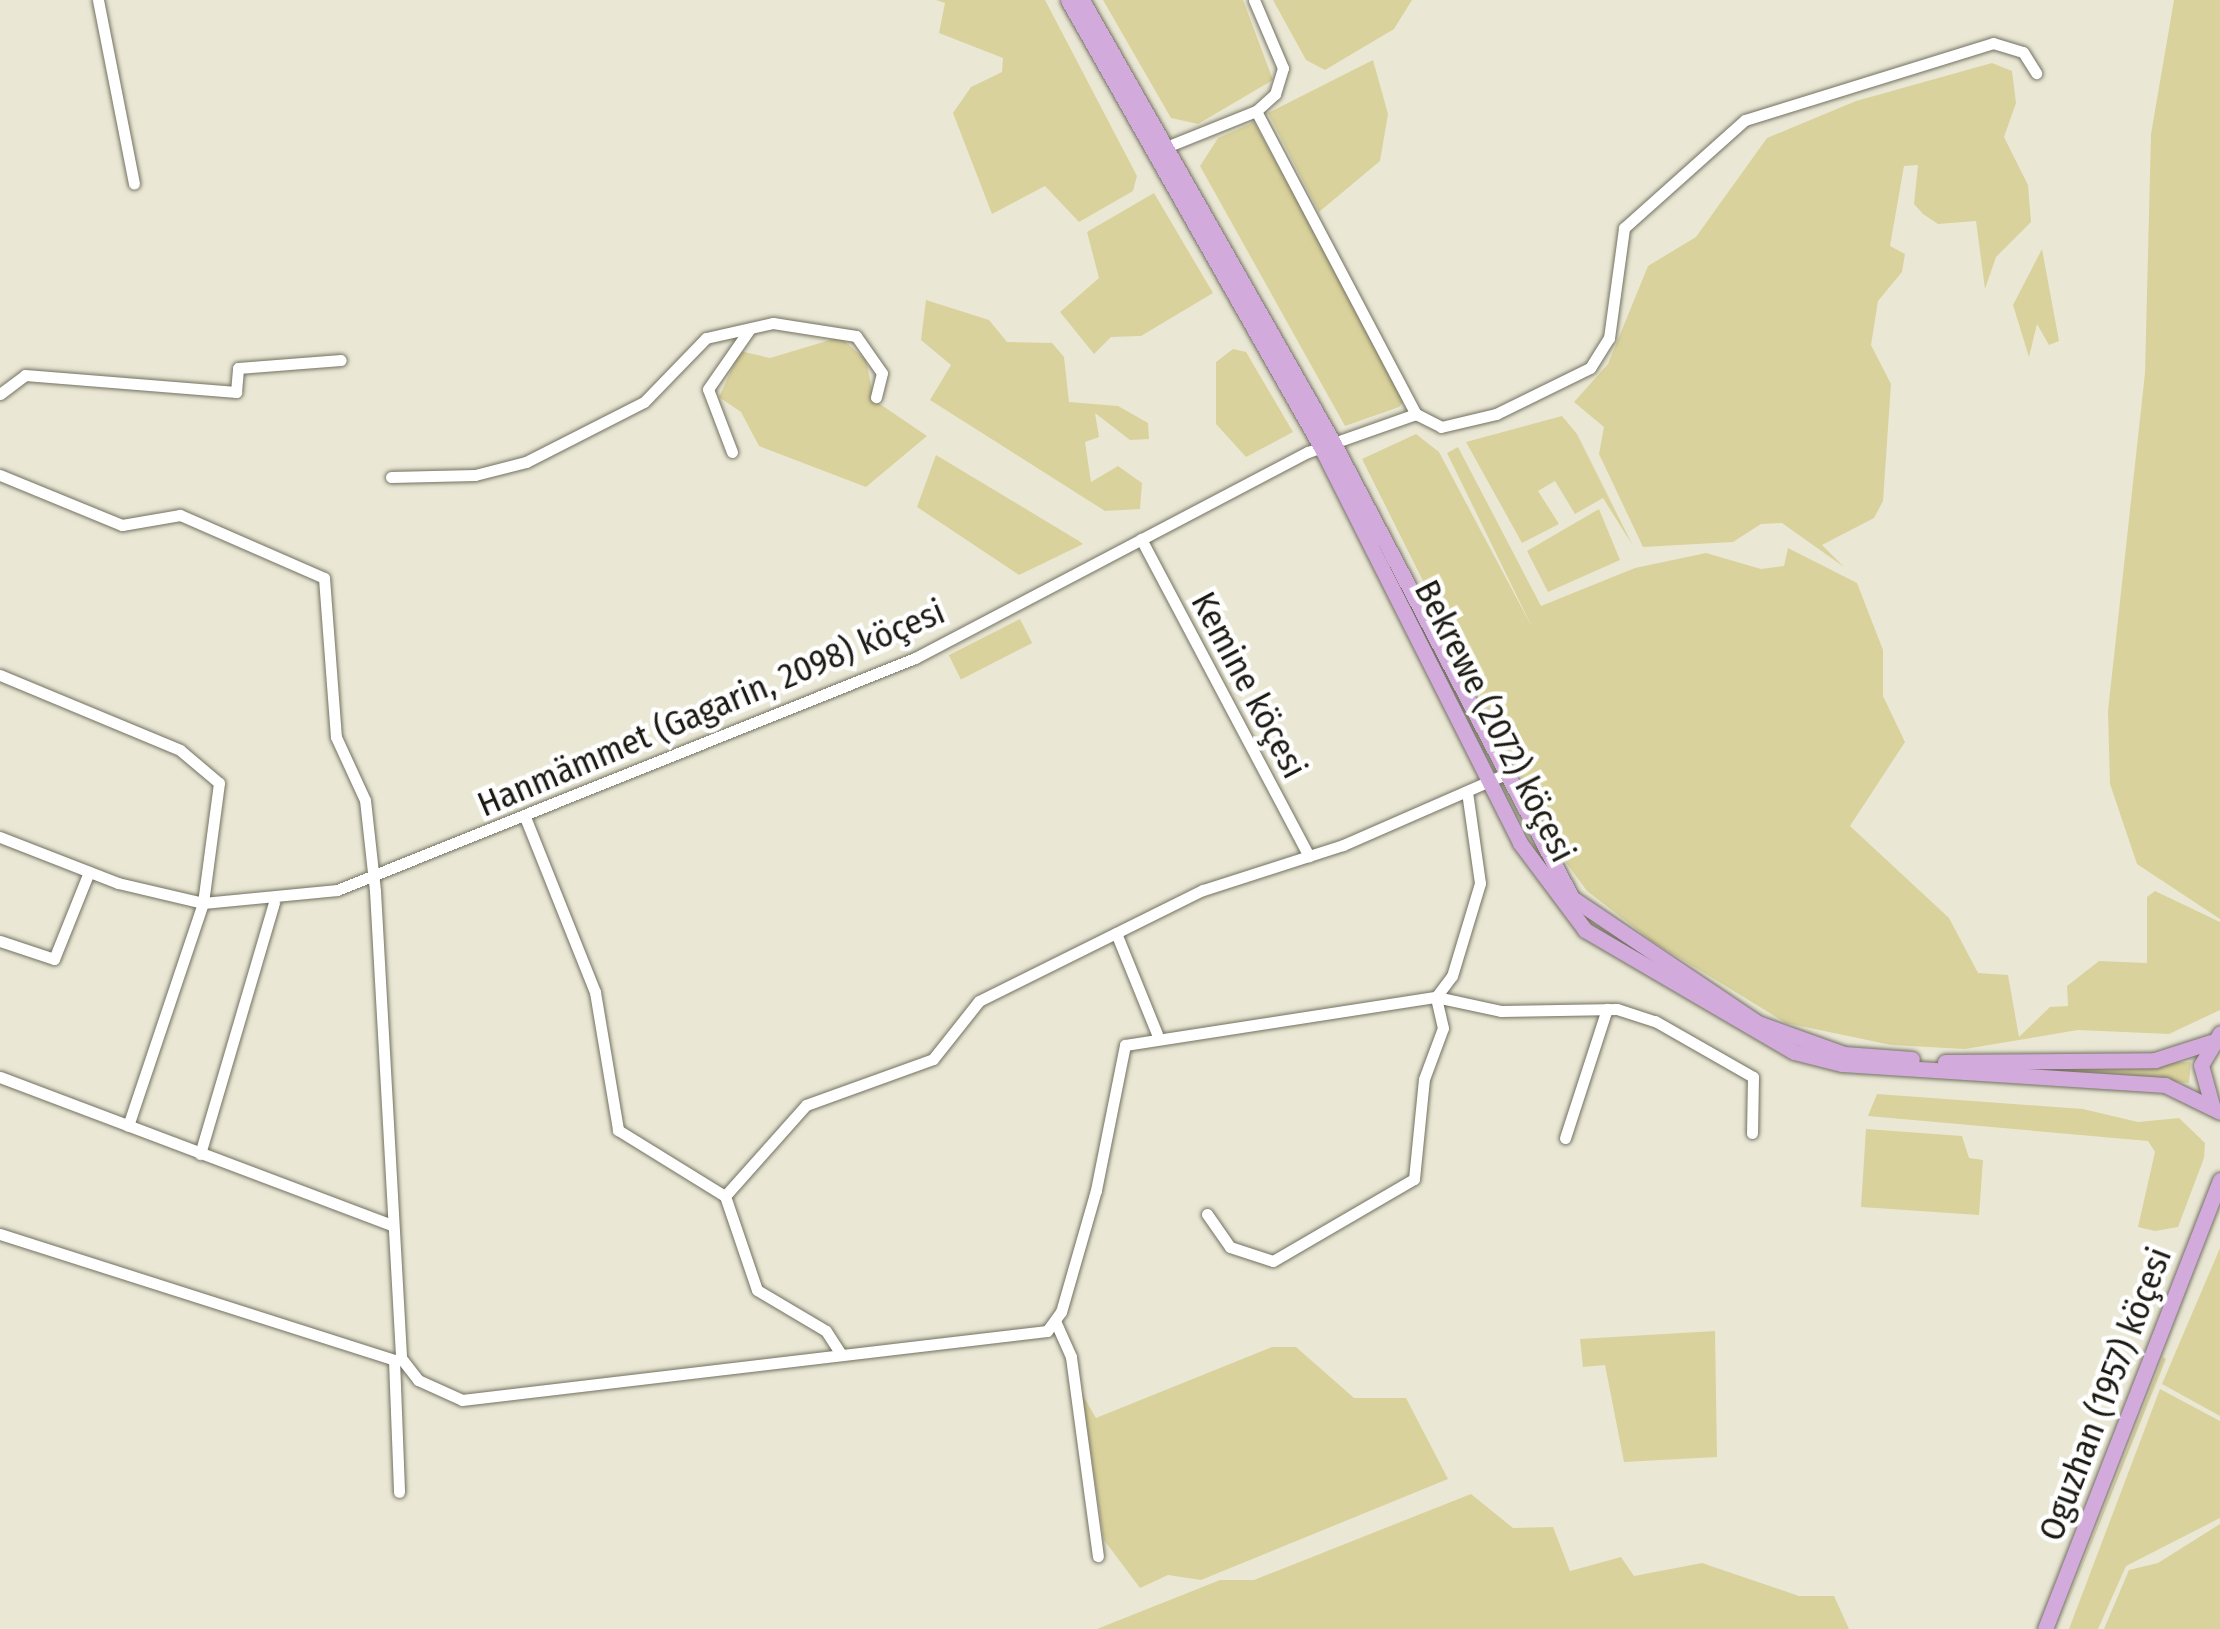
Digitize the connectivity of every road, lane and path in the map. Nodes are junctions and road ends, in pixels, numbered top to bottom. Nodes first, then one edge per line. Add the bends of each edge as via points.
1 (98, 0) edge
2 (1068, 0) edge
3 (1082, 0) edge
4 (1254, 0) edge
5 (2036, 73) dead end
6 (1256, 110) junction
7 (1166, 147) junction
8 (134, 184) dead end
9 (749, 330) junction
10 (342, 360) dead end
11 (0, 394) edge
12 (876, 397) dead end
13 (1416, 414) junction
14 (1327, 444) junction
15 (732, 452) dead end
16 (0, 475) edge
17 (391, 477) dead end
18 (1141, 539) junction
19 (0, 675) edge
20 (1496, 778) junction
21 (1467, 792) junction
22 (525, 816) junction
23 (0, 837) edge
24 (1309, 856) junction
25 (88, 872) junction
26 (373, 878) junction
27 (274, 903) junction
28 (203, 904) junction
29 (1116, 933) junction
30 (0, 941) edge
31 (1436, 996) junction
32 (1607, 1008) junction
33 (1157, 1034) junction
34 (2216, 1038) edge
35 (0, 1076) edge
36 (2217, 1111) edge
37 (128, 1126) junction
38 (1752, 1133) dead end
39 (1565, 1138) dead end
40 (200, 1154) junction
41 (2220, 1180) edge
42 (725, 1196) junction
43 (1207, 1214) dead end
44 (392, 1225) junction
45 (0, 1234) edge
46 (1056, 1322) junction
47 (841, 1354) junction
48 (399, 1492) dead end
49 (1098, 1556) dead end
50 (2045, 1629) edge

1 - 8 street
2 - 14 main road, Bekrewe (2072) köçesi
3 - 7 main road, Bekrewe (2072) köçesi
4 - 6 street via 1283,68 1275,94
5 - 13 street via 2023,52 1993,42 1745,120 1624,228 1608,338 1590,368 1463,426
6 - 7 street
6 - 13 street
7 - 14 main road, Bekrewe (2072) köçesi
9 - 12 street via 773,322 849,332 878,364
9 - 15 street via 708,389
9 - 17 street via 699,342 644,402 544,455 475,476
10 - 11 street via 238,368 236,392 26,375
13 - 14 street, Hanmämmet (Gagarin, 2098) köçesi
14 - 18 street, Hanmämmet (Gagarin, 2098) köçesi
14 - 20 main road, Bekrewe (2072) köçesi
16 - 26 street via 122,525 180,515 324,578 336,737 364,800
18 - 22 street, Hanmämmet (Gagarin, 2098) köçesi via 915,658
18 - 24 street, Kemine köçesi
19 - 28 street via 208,768 221,792
20 - 21 street
20 - 34 main road, Bekrewe (2072) köçesi via 1553,872 1594,919 1798,1042 1960,1063 2177,1058
20 - 36 main road, Bekrewe (2072) köçesi via 1542,882 1585,930 1754,1035 1842,1064 2152,1083
21 - 24 street
21 - 31 street via 1480,883 1452,976
22 - 26 street, Hanmämmet (Gagarin, 2098) köçesi
22 - 42 street via 596,992 618,1130
23 - 25 street, Hanmämmet (Gagarin, 2098) köçesi
24 - 29 street via 1203,890
25 - 28 street, Hanmämmet (Gagarin, 2098) köçesi
25 - 30 street via 54,959
26 - 27 street, Hanmämmet (Gagarin, 2098) köçesi
26 - 44 street
27 - 28 street, Hanmämmet (Gagarin, 2098) köçesi
27 - 40 street
28 - 37 street
29 - 33 street
29 - 42 street via 979,1001 926,1063 813,1100
31 - 32 street via 1501,1011
31 - 33 street via 1404,1008
31 - 43 street via 1443,1028 1424,1079 1414,1179 1272,1262 1230,1246
32 - 38 street via 1655,1021 1749,1072
32 - 39 street
33 - 46 street via 1132,1038 1119,1058 1096,1190
34 - 36 main road, Bekrewe (2072) köçesi via 2200,1074
35 - 37 street
37 - 40 street
40 - 44 street
41 - 50 main road, Oguzhan (1957) köçesi
42 - 47 street via 756,1290 826,1331
44 - 47 street via 401,1358 418,1380 462,1400
45 - 48 street via 394,1360
46 - 47 street via 1035,1336
46 - 49 street via 1071,1357

